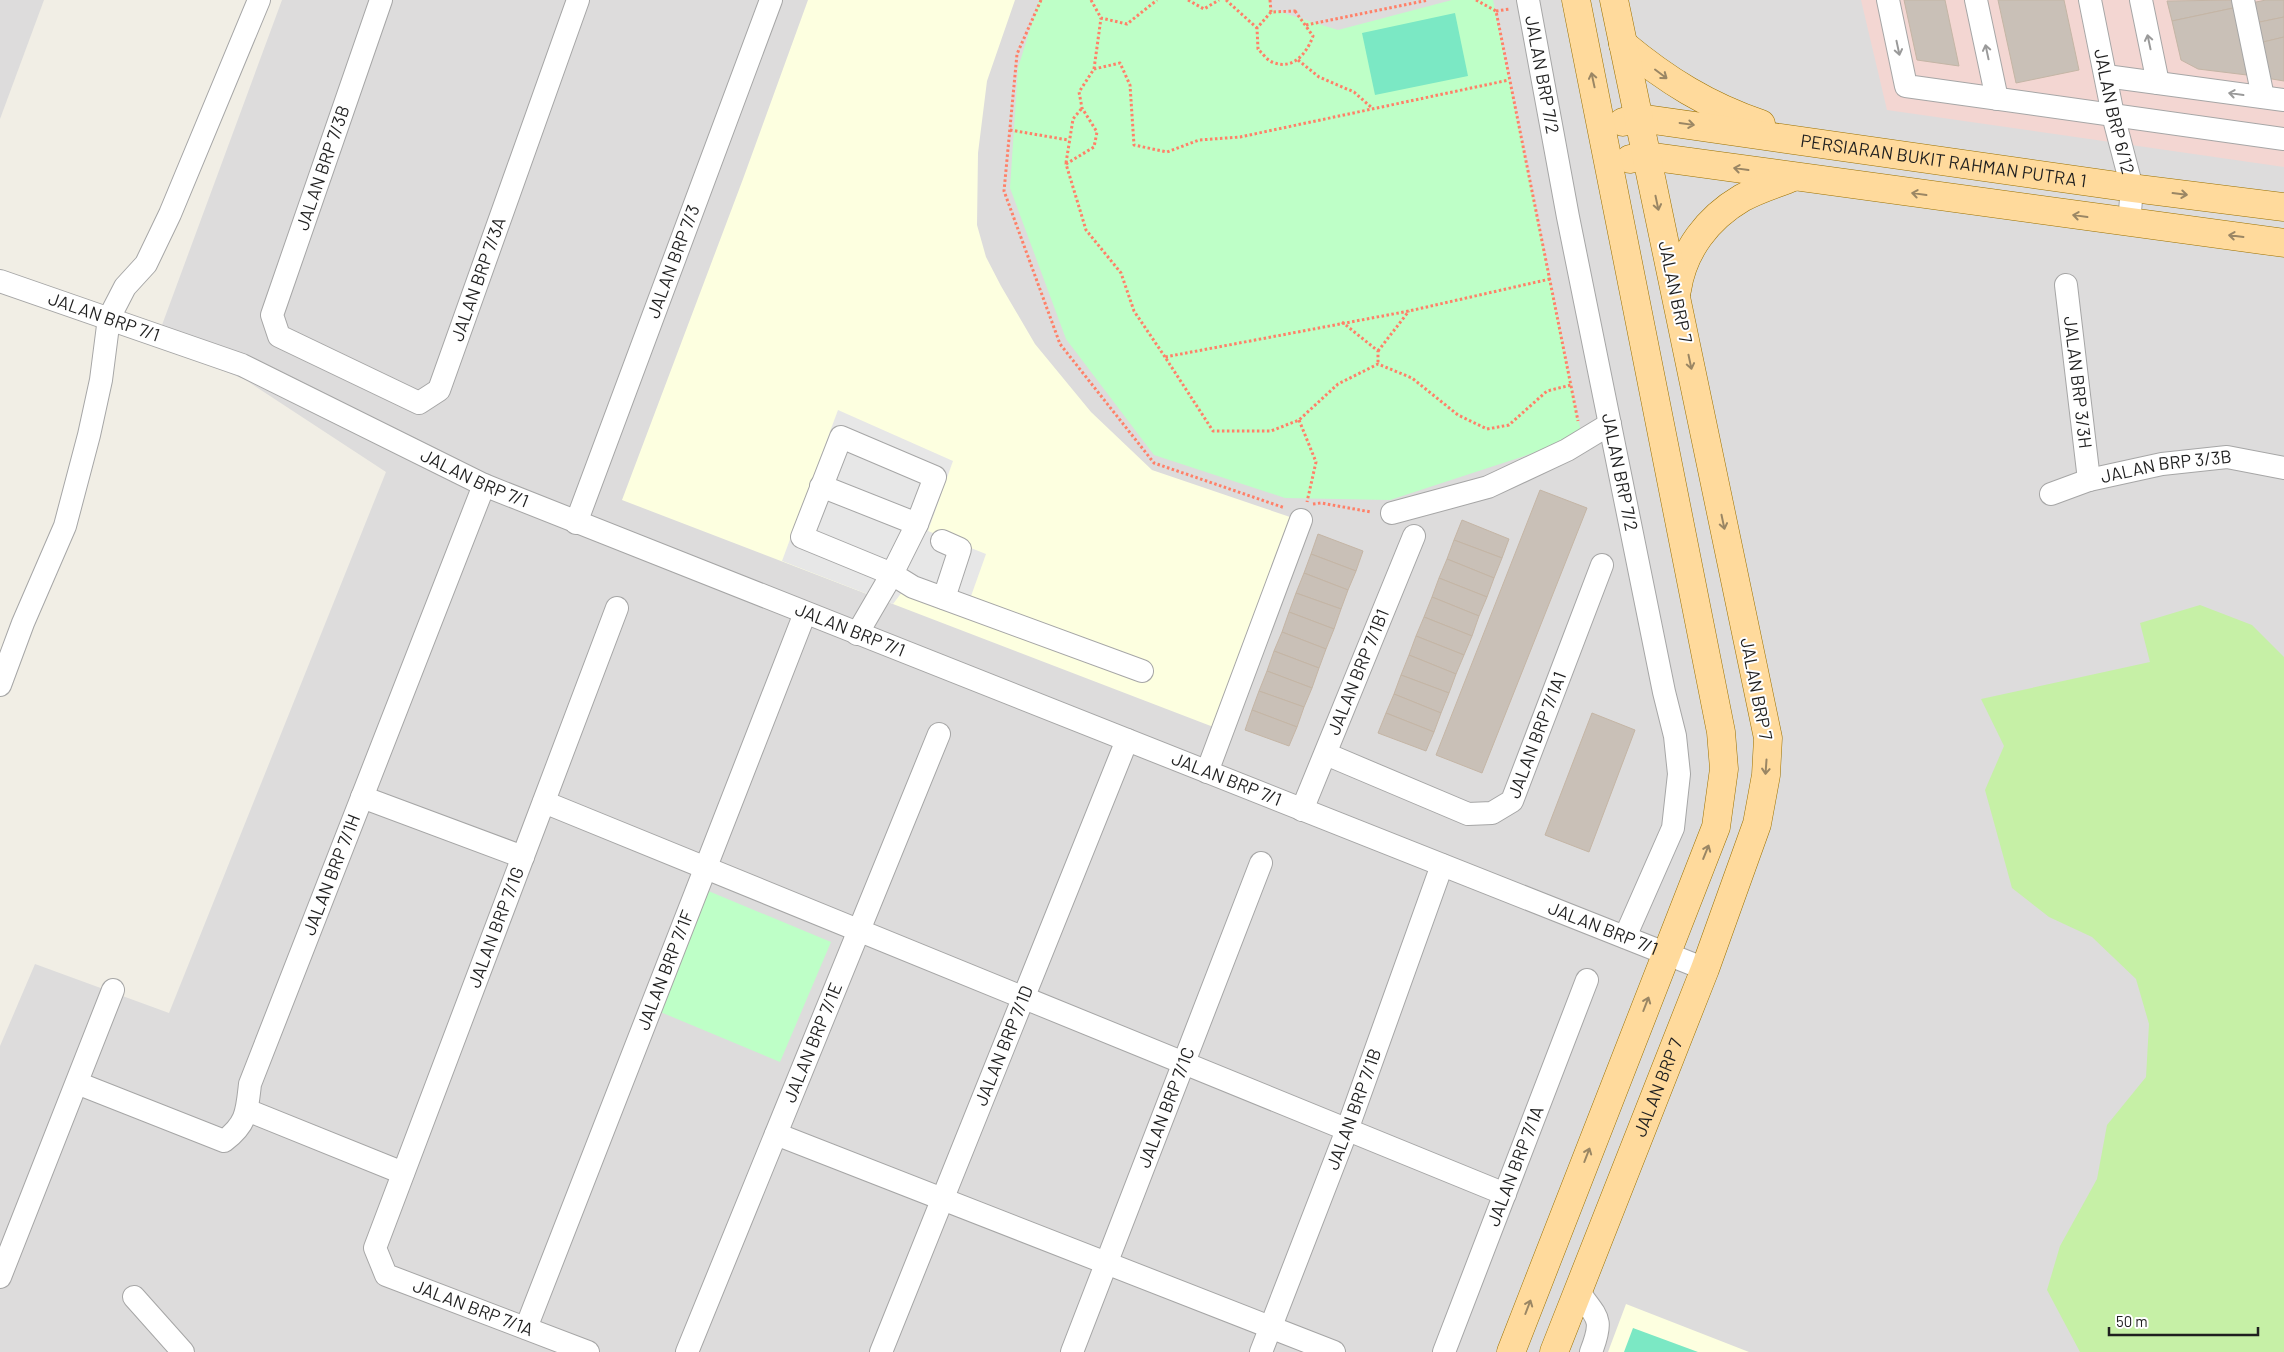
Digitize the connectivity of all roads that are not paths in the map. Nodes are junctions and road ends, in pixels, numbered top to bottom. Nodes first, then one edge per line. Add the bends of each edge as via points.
1 (259, 0) edge
2 (381, 0) edge
3 (578, 0) edge
4 (771, 0) edge
5 (1528, 0) edge
6 (1576, 0) edge
7 (1614, 0) edge
8 (1888, 0) edge
9 (1976, 0) edge
10 (2090, 0) edge
11 (2141, 0) edge
12 (2242, 0) edge
13 (1623, 44) junction
14 (2106, 76) junction
15 (2158, 83) junction
16 (1997, 99) junction
17 (2273, 99) edge
18 (2113, 115) junction
19 (1639, 118) junction
20 (1603, 128) junction
21 (2284, 139) edge
22 (1811, 142) junction
23 (1647, 156) junction
24 (1609, 163) junction
25 (1794, 176) junction
26 (2132, 188) junction
27 (2284, 207) edge
28 (2128, 223) junction
29 (2284, 242) edge
30 (0, 281) edge
31 (2066, 284) dead end
32 (1676, 297) junction
33 (109, 318) junction
34 (278, 336) joint
35 (1610, 424) junction
36 (2284, 468) edge
37 (2089, 480) junction
38 (484, 485) junction
39 (821, 486) junction
40 (2051, 494) dead end
41 (1392, 513) road end
42 (1301, 520) road end
43 (576, 522) junction
44 (917, 524) junction
45 (1414, 536) dead end
46 (942, 541) dead end
47 (1602, 565) dead end
48 (892, 574) junction
49 (944, 598) junction
50 (617, 608) dead end
51 (805, 613) junction
52 (857, 634) junction
53 (1142, 671) dead end
54 (0, 685) edge
55 (939, 734) dead end
56 (1127, 740) junction
57 (1326, 754) junction
58 (1207, 772) junction
59 (362, 797) junction
60 (544, 802) junction
61 (1302, 810) junction
62 (523, 857) junction
63 (1261, 863) dead end
64 (1442, 865) junction
65 (705, 868) junction
66 (859, 930) junction
67 (1625, 937) junction
68 (1665, 953) junction
69 (1705, 969) junction
70 (1587, 980) dead end
71 (112, 990) dead end
72 (1023, 998) junction
73 (1184, 1063) junction
74 (77, 1083) junction
75 (247, 1110) junction
76 (1347, 1130) junction
77 (776, 1134) junction
78 (403, 1172) junction
79 (1505, 1194) junction
80 (942, 1199) junction
81 (375, 1248) joint
82 (1107, 1263) junction
83 (0, 1277) edge
84 (1578, 1291) junction
85 (134, 1297) dead end
86 (526, 1328) junction
87 (1271, 1328) junction
88 (183, 1352) edge
89 (588, 1352) edge
90 (687, 1352) edge
91 (881, 1352) edge
92 (1072, 1352) edge
93 (1261, 1352) edge
94 (1334, 1352) edge
95 (1444, 1352) edge
96 (1511, 1352) edge
97 (1554, 1352) edge
98 (1591, 1352) edge

1 - 33 street via 170,214 146,264 125,286
2 - 34 street, JALAN BRP 7/3B via 272,315
3 - 34 street, JALAN BRP 7/3A via 439,390 419,403
4 - 43 street, JALAN BRP 7/3
5 - 35 street, JALAN BRP 7/2
20 -> 6 main road
7 - 13 main road, JALAN BRP 7
8 -> 16 street via 1906,86
16 -> 9 street
10 - 14 street, JALAN BRP 6/12
15 -> 11 street
12 - 17 street
13 - 19 main road, JALAN BRP 7
13 -> 22 main road via 1666,78 1707,102
14 - 15 street
14 - 18 street, JALAN BRP 6/12
17 -> 15 street
16 - 18 street
18 - 21 street
18 - 26 street, JALAN BRP 6/12
19 - 20 main road, PERSIARAN BUKIT RAHMAN PUTRA 1
19 -> 22 main road, PERSIARAN BUKIT RAHMAN PUTRA 1
19 - 23 main road, JALAN BRP 7
20 - 24 main road
22 - 26 main road, PERSIARAN BUKIT RAHMAN PUTRA 1
23 - 24 main road, PERSIARAN BUKIT RAHMAN PUTRA 1
25 -> 23 main road, PERSIARAN BUKIT RAHMAN PUTRA 1
23 -> 32 main road, JALAN BRP 7
68 -> 24 main road via 1716,827 1724,769 1722,732
28 -> 25 main road, PERSIARAN BUKIT RAHMAN PUTRA 1
25 - 32 main road via 1744,197 1722,211 1704,229 1689,250 1679,274
26 -> 27 main road, PERSIARAN BUKIT RAHMAN PUTRA 1
26 - 28 street, JALAN BRP 6/12
29 -> 28 main road, PERSIARAN BUKIT RAHMAN PUTRA 1
30 - 33 street, JALAN BRP 7/1
31 - 37 street, JALAN BRP 3/3H
32 -> 69 main road, JALAN BRP 7 via 1768,738 1766,775 1757,824
33 - 38 street, JALAN BRP 7/1 via 242,365
33 - 54 street via 101,380 65,526
35 - 41 street via 1488,487
35 - 67 street, JALAN BRP 7/2 via 1675,736 1678,774 1673,828
36 - 37 street, JALAN BRP 3/3B via 2227,457 2162,464
37 - 40 street, JALAN BRP 3/3B
38 - 43 street, JALAN BRP 7/1
38 - 59 street, JALAN BRP 7/1H
39 - 44 street
39 - 44 street via 841,437 935,477
39 - 48 street via 802,537
42 - 58 street
43 - 51 street, JALAN BRP 7/1
44 - 48 street
45 - 57 street, JALAN BRP 7/1B1
46 - 49 street via 960,549
47 - 57 street, JALAN BRP 7/1A1 via 1512,801 1492,813 1468,814
48 - 49 street via 913,587
48 - 52 street
49 - 53 street
50 - 60 street, JALAN BRP 7/1G
51 - 52 street, JALAN BRP 7/1
51 - 65 street, JALAN BRP 7/1F
52 - 56 street, JALAN BRP 7/1
55 - 66 street, JALAN BRP 7/1E
56 - 58 street, JALAN BRP 7/1
56 - 72 street, JALAN BRP 7/1D
57 - 61 street, JALAN BRP 7/1B1
58 - 61 street, JALAN BRP 7/1
59 - 62 street
59 - 75 street, JALAN BRP 7/1H via 250,1084
60 - 62 street, JALAN BRP 7/1G
60 - 65 street
61 - 64 street, JALAN BRP 7/1
62 - 78 street, JALAN BRP 7/1G
63 - 73 street, JALAN BRP 7/1C
64 - 67 street, JALAN BRP 7/1
64 - 76 street, JALAN BRP 7/1B
65 - 66 street
65 - 86 street, JALAN BRP 7/1F
66 - 72 street
66 - 77 street, JALAN BRP 7/1E
67 - 68 street, JALAN BRP 7/1
68 - 69 street, JALAN BRP 7/1
96 -> 68 main road
69 - 84 main road, JALAN BRP 7
70 - 79 street, JALAN BRP 7/1A
71 - 74 street
72 - 73 street
72 - 80 street, JALAN BRP 7/1D
73 - 76 street
73 - 82 street, JALAN BRP 7/1C
74 - 75 street, JALAN BRP 7/1H via 224,1141 237,1132
74 - 83 street
75 - 78 street
76 - 79 street
76 - 87 street, JALAN BRP 7/1B
77 - 80 street
77 - 90 street, JALAN BRP 7/1E
78 - 81 street, JALAN BRP 7/1G
79 - 95 street, JALAN BRP 7/1A
80 - 82 street
80 - 91 street, JALAN BRP 7/1D
81 - 86 street, JALAN BRP 7/1A via 386,1276
82 - 87 street
82 - 92 street, JALAN BRP 7/1C
84 - 97 main road, JALAN BRP 7
84 - 98 street via 1598,1320 1599,1330
85 - 88 street
86 - 89 street, JALAN BRP 7/1A
87 - 93 street, JALAN BRP 7/1B
87 - 94 street

